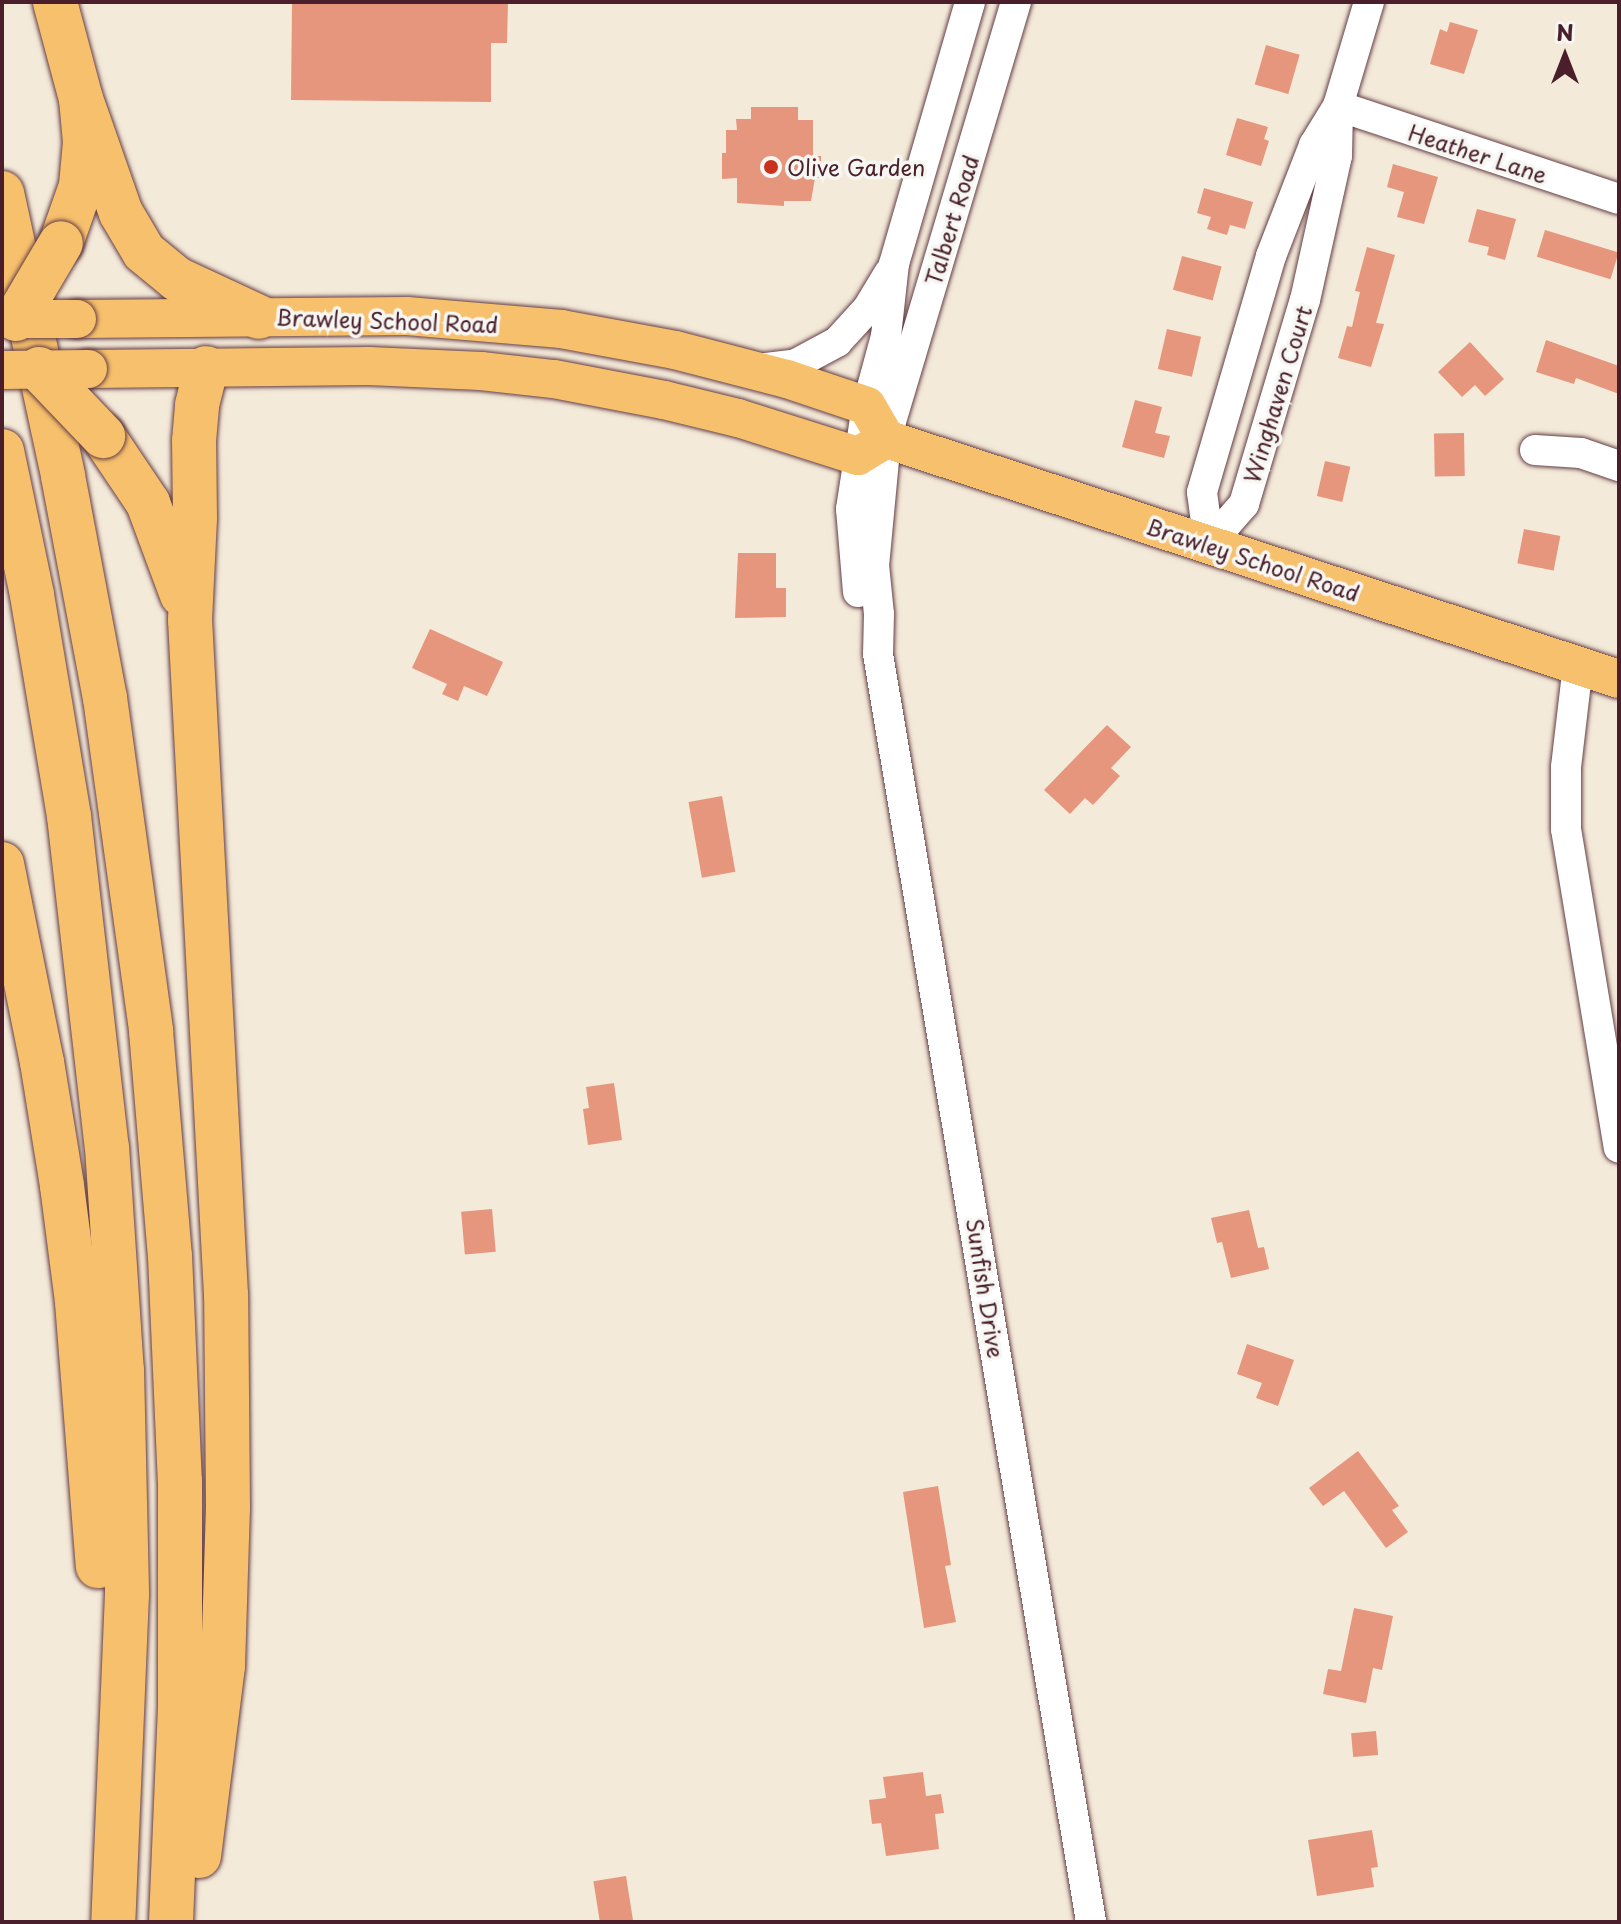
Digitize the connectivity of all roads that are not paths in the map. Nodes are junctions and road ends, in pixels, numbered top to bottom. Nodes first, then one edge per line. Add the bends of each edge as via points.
1 (55, 2) edge
2 (970, 2) edge
3 (1001, 2) edge
4 (1016, 2) edge
5 (1369, 2) edge
6 (81, 99) junction
7 (1338, 106) junction
8 (984, 109) junction
9 (2, 193) edge
10 (1619, 199) edge
11 (894, 264) junction
12 (259, 317) junction
13 (10, 341) edge
14 (206, 368) junction
15 (751, 369) junction
16 (867, 406) junction
17 (872, 447) junction
18 (1535, 450) dead end
19 (2, 451) edge
20 (1619, 466) edge
21 (1209, 544) junction
22 (190, 620) junction
23 (1578, 665) junction
24 (1619, 679) edge
25 (2, 864) edge
26 (1619, 1148) edge
27 (101, 1922) edge
28 (113, 1922) edge
29 (171, 1922) edge
30 (189, 1922) edge
31 (1091, 1922) edge

1 - 6 highway
2 - 11 street, Talbert Road
3 - 8 street
4 - 8 street, Talbert Road
5 - 7 street, Winghaven Court
6 - 12 highway via 121,213 144,252 190,286
6 - 13 highway, bridge via 85,163 76,206
7 - 10 street, Heather Lane
7 - 21 street, Winghaven Court via 1314,145 1276,242 1236,374 1202,492
7 - 21 street, Winghaven Court via 1337,156 1305,300 1244,504
8 - 17 street, Talbert Road
9 - 29 highway via 105,698 151,1031 170,1256 180,1481 180,1707
11 - 15 street via 868,308 837,342 796,364
11 - 16 street, Talbert Road via 886,336
12 - 13 main road, Brawley School Road, bridge via 77,319
12 - 15 main road, Brawley School Road via 407,316 523,324 638,342
13 - 14 main road, Brawley School Road, bridge via 88,369
13 - 22 highway, bridge via 103,436 134,479 160,528
14 - 17 main road, Brawley School Road via 406,366 554,379
14 - 22 highway via 194,441
15 - 16 main road, Brawley School Road
16 - 17 main road
17 - 21 main road, Brawley School Road
17 - 31 street, Sunfish Drive via 851,509 853,558 862,616 878,654
18 - 20 street via 1581,453
19 - 28 highway via 69,816 109,1175 122,1370 127,1594
21 - 23 main road, Brawley School Road
22 - 30 highway via 226,1295 228,1508 216,1735
23 - 24 main road, Brawley School Road
23 - 26 street via 1566,767 1566,829
25 - 27 highway via 42,1062 77,1302 96,1522 102,1679

